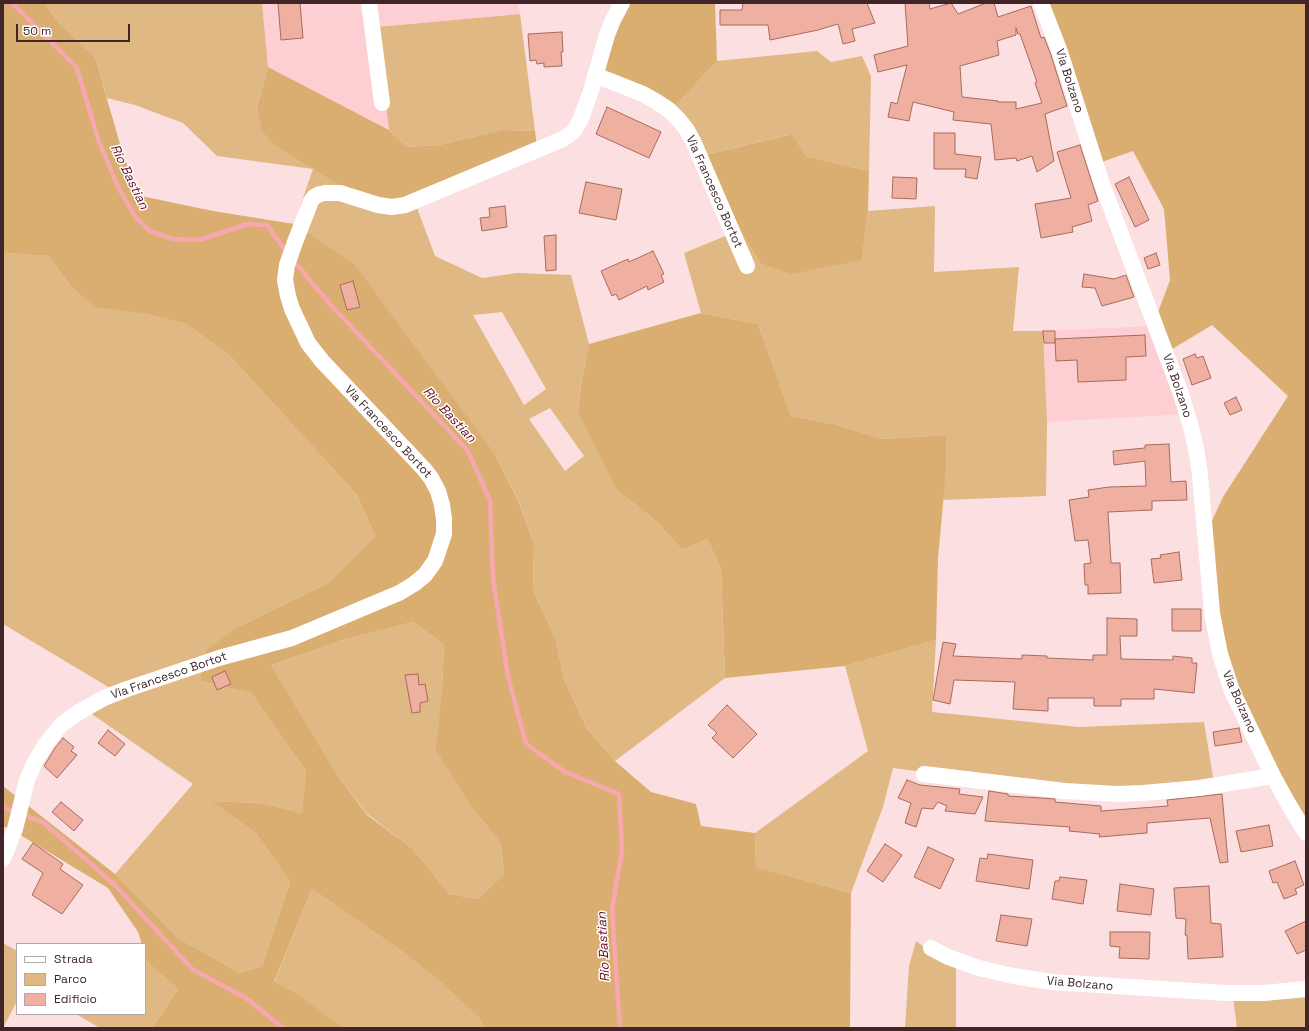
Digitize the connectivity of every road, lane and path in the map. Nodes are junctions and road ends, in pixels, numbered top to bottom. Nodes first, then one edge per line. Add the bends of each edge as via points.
1 (369, 3) edge
2 (622, 3) edge
3 (1041, 3) edge
4 (595, 75) junction
5 (382, 103) dead end
6 (747, 266) dead end
7 (924, 774) dead end
8 (1273, 776) junction
9 (1306, 833) edge
10 (3, 859) edge
11 (931, 948) dead end
12 (1306, 989) edge

1 - 5 street
2 - 4 street, Via Francesco Bortot via 607,35
3 - 8 street, Via Bolzano via 1060,52 1101,181 1191,427 1200,475 1212,613 1220,654 1232,691
4 - 6 street, Via Francesco Bortot via 657,102 669,110 687,130
4 - 10 street, Via Francesco Bortot via 580,121 573,132 563,139 405,205 378,205 340,193 325,193 314,197 287,265 285,280 288,296 308,343 424,469 438,491 444,519 444,534 435,561 425,575 399,593 292,638 219,658 127,689 79,712 62,724 35,762
7 - 8 street via 1065,791 1117,794 1199,788
8 - 9 street, Via Bolzano
11 - 12 street, Via Bolzano via 979,968 1052,982 1232,993

